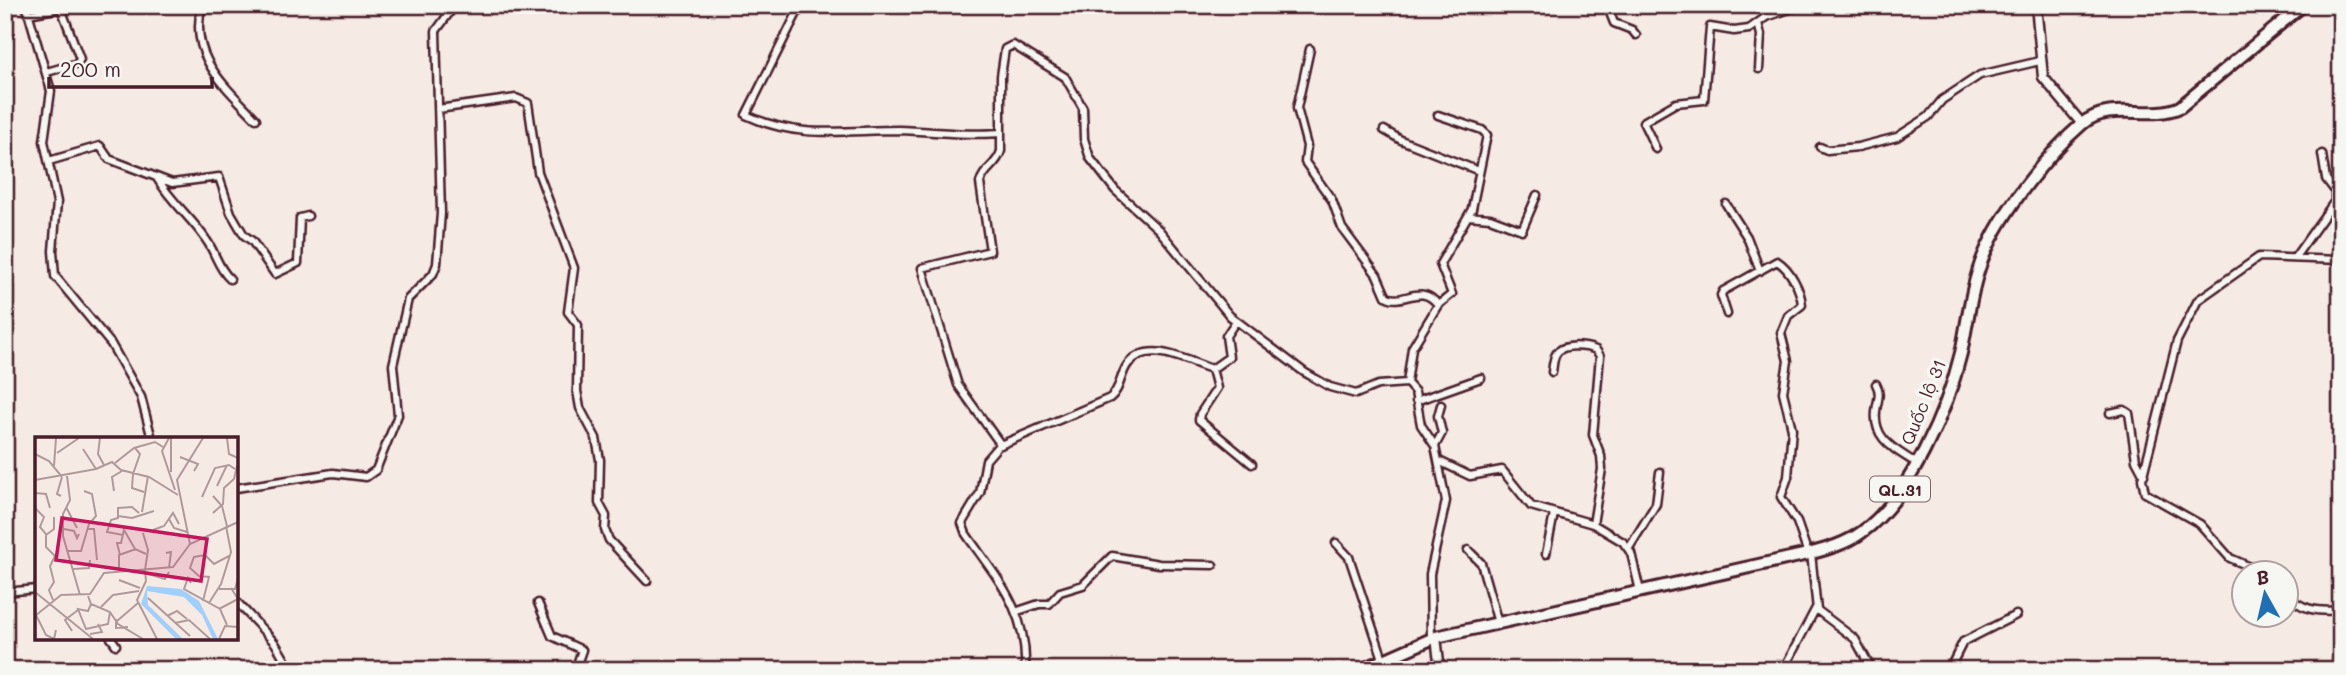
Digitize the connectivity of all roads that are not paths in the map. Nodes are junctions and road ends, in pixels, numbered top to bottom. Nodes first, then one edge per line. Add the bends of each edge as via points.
1 (26, 5) edge
2 (202, 5) edge
3 (455, 5) edge
4 (801, 5) edge
5 (1607, 5) edge
6 (1801, 5) edge
7 (2036, 5) edge
8 (2303, 5) edge
9 (29, 14) junction
10 (1758, 23) junction
11 (1636, 35) dead end
12 (1310, 48) dead end
13 (2040, 61) junction
14 (1759, 69) dead end
15 (47, 72) junction
16 (438, 109) junction
17 (1438, 115) dead end
18 (256, 119) dead end
19 (2082, 124) junction
20 (1384, 130) dead end
21 (1002, 133) junction
22 (1820, 148) dead end
23 (1656, 149) dead end
24 (2322, 154) dead end
25 (50, 161) junction
26 (1479, 171) junction
27 (157, 176) junction
28 (1537, 195) dead end
29 (1726, 204) dead end
30 (308, 216) dead end
31 (1468, 216) junction
32 (2295, 257) junction
33 (2341, 260) edge
34 (1760, 271) junction
35 (230, 279) dead end
36 (1438, 305) junction
37 (1727, 314) dead end
38 (1236, 321) junction
39 (1212, 369) junction
40 (1552, 372) dead end
41 (1480, 378) dead end
42 (1407, 383) junction
43 (1876, 384) dead end
44 (1416, 401) junction
45 (1441, 405) dead end
46 (2110, 413) dead end
47 (151, 437) edge
48 (1001, 446) junction
49 (1435, 446) junction
50 (1439, 461) junction
51 (1916, 463) junction
52 (1252, 464) dead end
53 (1660, 472) dead end
54 (2144, 475) junction
55 (238, 488) edge
56 (1554, 514) junction
57 (1593, 524) junction
58 (1336, 543) dead end
59 (1629, 548) junction
60 (1468, 550) dead end
61 (1810, 553) junction
62 (1546, 554) dead end
63 (2235, 560) edge
64 (1213, 565) dead end
65 (647, 581) dead end
66 (35, 589) edge
67 (1640, 591) junction
68 (5, 592) edge
69 (238, 603) edge
70 (538, 603) dead end
71 (2300, 604) edge
72 (1816, 608) junction
73 (2341, 610) edge
74 (1018, 611) junction
75 (2016, 615) dead end
76 (1498, 622) junction
77 (1433, 638) junction
78 (112, 640) edge
79 (116, 645) dead end
80 (1383, 659) junction
81 (290, 670) edge
82 (575, 670) edge
83 (1025, 670) edge
84 (1361, 670) edge
85 (1440, 670) edge
86 (1783, 670) edge
87 (1872, 670) edge
88 (1950, 670) edge
89 (2129, 670) edge
90 (2140, 670) edge

1 - 9 street
2 - 18 street via 198,31 208,66
3 - 16 street via 436,31
4 - 21 street via 746,115 801,133
5 - 11 street via 1614,23
6 - 10 street
7 - 13 street
8 - 19 highway, Quốc lộ 31 / QL.31 via 2173,110 2114,112
9 - 15 street
9 - 15 street via 61,8 80,59
10 - 14 street
10 - 23 street via 1738,31 1709,29 1704,100 1676,103 1643,122
12 - 36 street via 1297,108 1307,146 1306,166 1332,200 1342,228 1377,275 1386,296 1397,300 1418,294
13 - 19 street via 2043,77
13 - 22 street via 1980,75 1897,137 1863,146
15 - 25 street via 52,101 44,141
16 - 55 street via 438,264 408,299 393,365 398,415 376,470 366,477 333,473
16 - 65 street via 516,98 528,103 538,172 574,268 568,312 578,325 577,391 580,408 598,443 599,503 606,516 605,530
17 - 26 street via 1486,132
19 - 51 highway, Quốc lộ 31 / QL.31 via 2024,190 1987,247 1961,355
20 - 26 street
21 - 38 street via 1004,52 1013,45 1065,76 1082,104 1085,146 1094,164
21 - 48 street via 999,160 982,175 980,183 990,251 922,268 958,385
24 - 32 street via 2335,201
25 - 27 street via 100,146 111,160
25 - 47 street via 57,202 55,276 111,344 141,397
26 - 31 street
27 - 30 street via 174,183 219,177 231,213 275,274 298,263 300,218
27 - 35 street
28 - 31 street via 1522,230 1490,218
29 - 34 street via 1747,237
31 - 36 street via 1441,261 1452,292
32 - 33 street
32 - 54 street via 2259,257 2192,308 2177,341
34 - 37 street via 1721,293
34 - 61 street via 1781,263 1802,303 1788,316 1781,333 1788,361 1783,392 1792,429 1788,477 1781,497
36 - 42 street via 1412,348
38 - 39 street via 1226,336 1229,358
38 - 42 street via 1304,372 1335,388 1356,394 1378,385
39 - 48 street via 1163,352 1142,355 1128,363 1110,398
39 - 52 street via 1217,388 1199,420
40 - 57 street via 1561,350 1584,346 1600,356 1593,435 1602,469
41 - 44 street
42 - 44 street
43 - 51 street via 1879,435
44 - 49 street via 1421,425
45 - 49 street via 1442,433
46 - 54 street via 2129,413 2136,460
48 - 74 street via 986,460 981,493 962,523
49 - 50 street
50 - 56 street via 1470,476 1502,470 1527,504
50 - 77 street via 1447,501 1430,574
51 - 61 highway, Quốc lộ 31 / QL.31 via 1894,498 1863,532
53 - 59 street via 1656,504
54 - 63 street via 2148,495 2200,524
56 - 57 street
56 - 62 street
57 - 59 street
58 - 80 street via 1349,557
59 - 67 street
60 - 76 street via 1481,563
61 - 67 highway, Quốc lộ 31 / QL.31
61 - 72 street
64 - 74 street via 1159,564 1112,556 1083,585 1060,592 1049,604
66 - 68 street
67 - 76 highway, Quốc lộ 31 / QL.31
69 - 81 street via 275,643
70 - 82 street via 552,636 582,650
71 - 73 street
72 - 86 street
72 - 87 street via 1824,619 1855,639
74 - 83 street via 1026,647
75 - 88 street via 1963,642
76 - 77 highway, Quốc lộ 31 / QL.31
77 - 80 highway, Quốc lộ 31 / QL.31
77 - 85 street
78 - 79 street
80 - 84 highway, Quốc lộ 31 / QL.31
89 - 90 street

